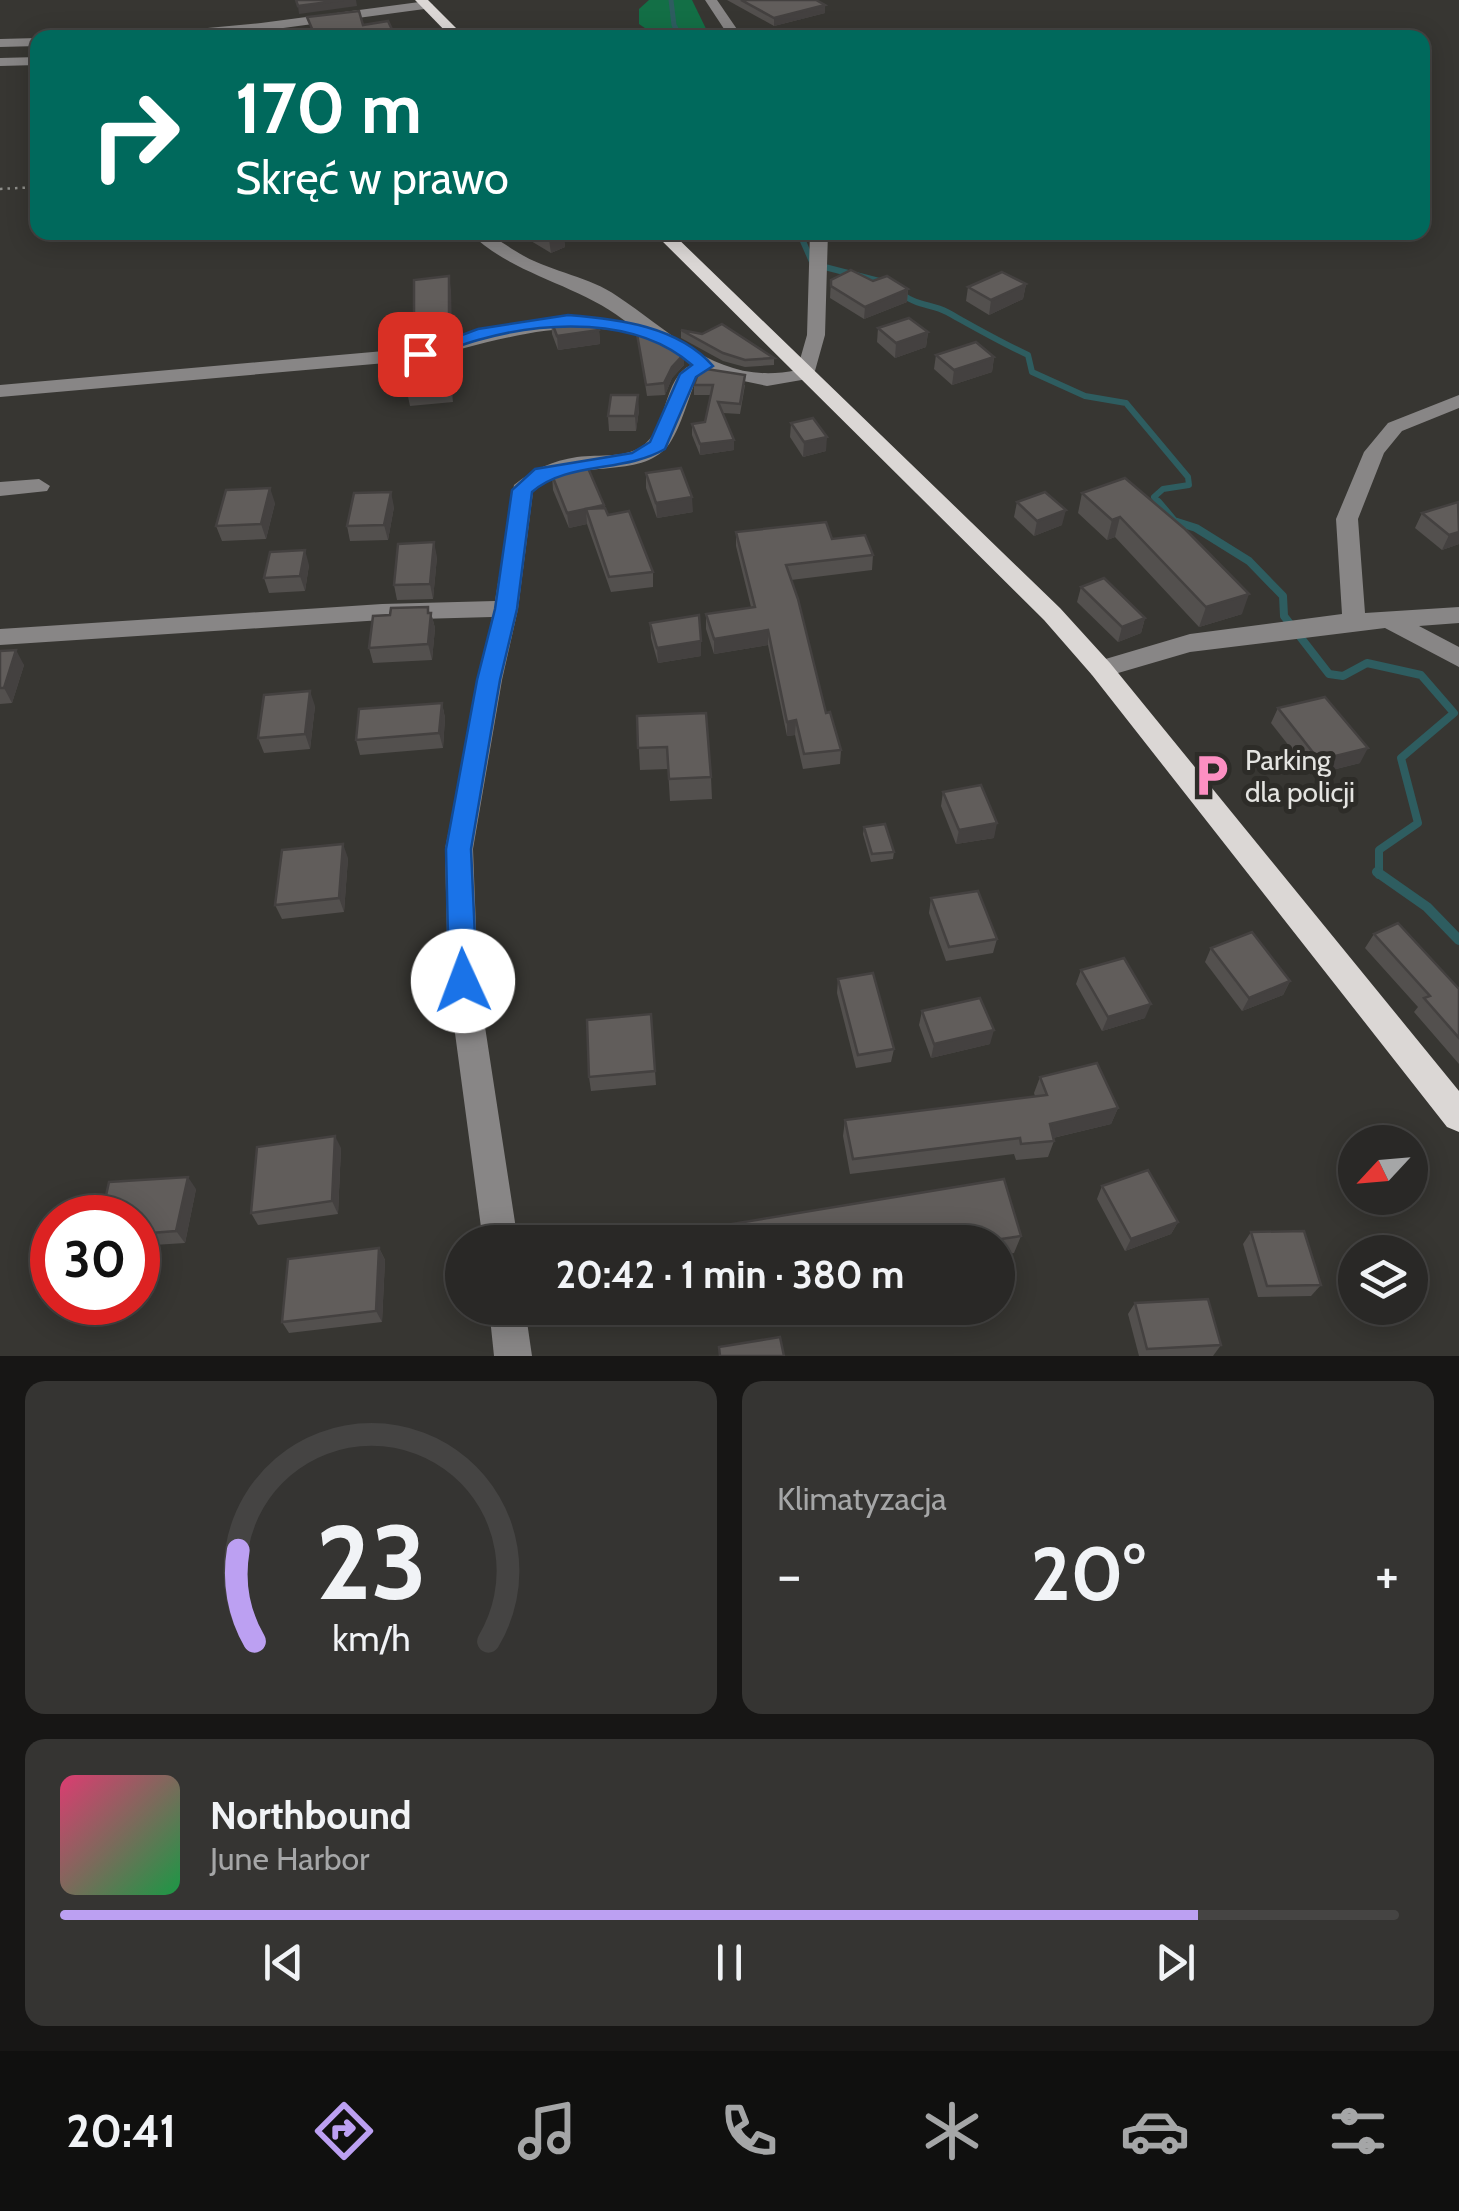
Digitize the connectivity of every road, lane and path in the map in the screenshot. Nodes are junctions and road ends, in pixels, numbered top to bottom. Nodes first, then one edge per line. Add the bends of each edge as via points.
1 (711, 0) edge
2 (424, 2) edge
3 (219, 30) edge
4 (452, 30) edge
5 (732, 30) edge
6 (30, 42) edge
7 (0, 43) edge
8 (30, 61) edge
9 (0, 62) edge
10 (30, 187) edge
11 (0, 188) edge
12 (489, 240) edge
13 (669, 240) edge
14 (819, 240) edge
15 (655, 336) junction
16 (704, 366) junction
17 (806, 374) junction
18 (0, 391) edge
19 (1459, 401) edge
20 (40, 486) dead end
21 (0, 489) edge
22 (506, 609) junction
23 (1459, 615) edge
24 (1388, 620) junction
25 (1354, 622) junction
26 (0, 637) edge
27 (1459, 658) edge
28 (1101, 669) junction
29 (1459, 1116) edge
30 (499, 1225) edge
31 (510, 1325) edge
32 (513, 1356) edge

1 - 5 street
2 - 3 street
2 - 4 main road
6 - 7 street
8 - 9 street
10 - 11 path
12 - 15 street via 518,260 609,298
13 - 17 main road
14 - 17 street via 816,336
15 - 16 street
15 - 18 street via 568,320 478,334 420,354
16 - 17 street via 750,380
16 - 22 street via 688,374 658,445 637,458 542,473 522,490
17 - 28 main road
19 - 25 street via 1395,427 1374,452 1347,519
20 - 21 street
22 - 26 street
22 - 30 street via 458,849 463,981
23 - 24 street
24 - 25 street
24 - 27 street
25 - 28 street via 1190,643
28 - 29 main road
31 - 32 street

